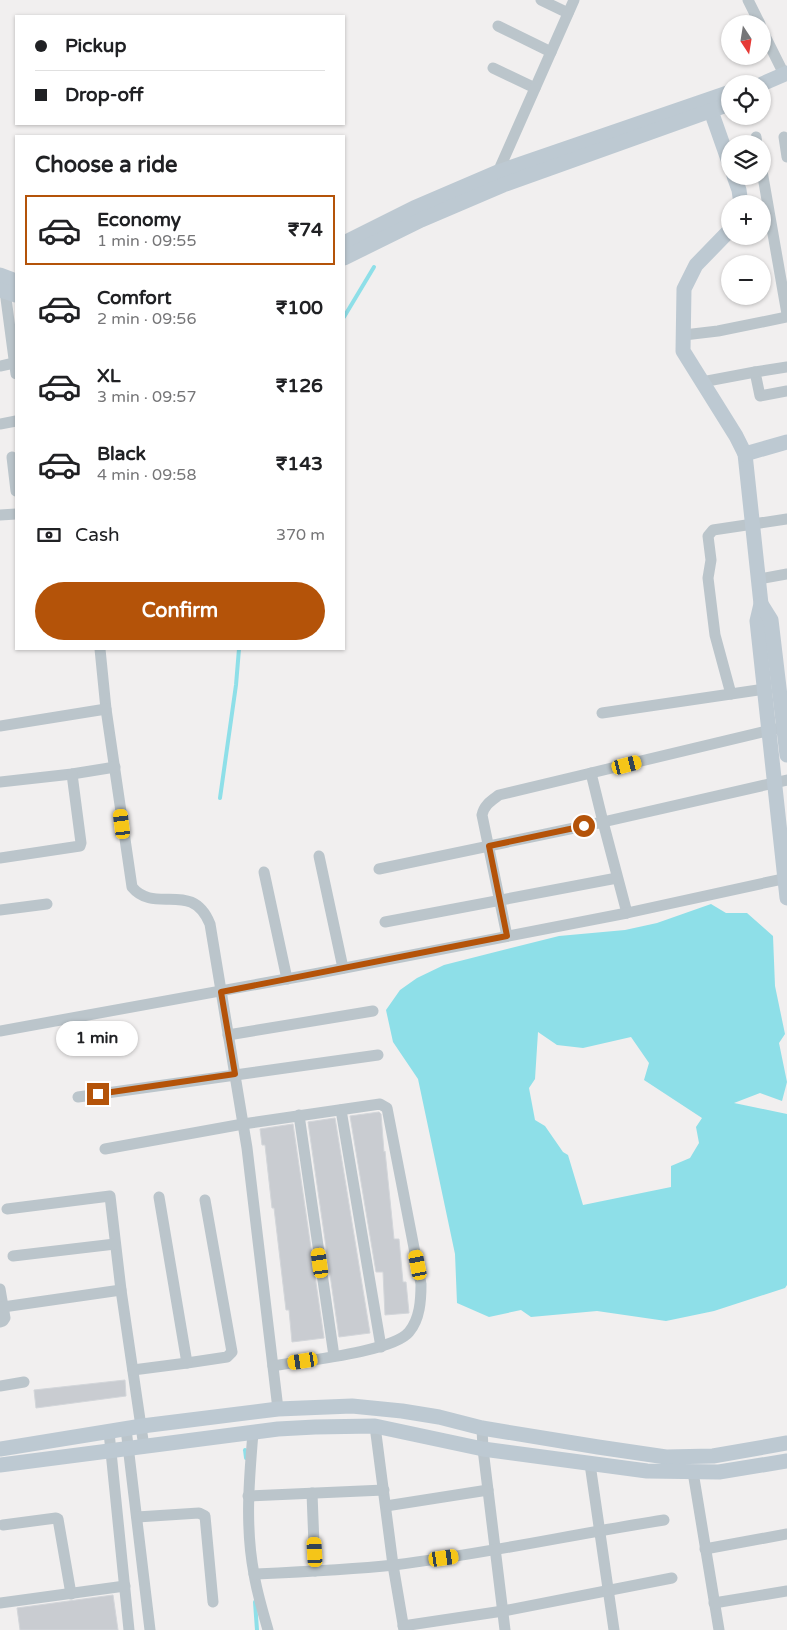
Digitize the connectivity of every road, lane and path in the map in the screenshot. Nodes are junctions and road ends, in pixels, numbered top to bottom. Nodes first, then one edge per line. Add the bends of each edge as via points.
1 (541, 0) edge
2 (574, 0) edge
3 (748, 0) edge
4 (568, 13) junction
5 (756, 15) edge
6 (498, 26) dead end
7 (771, 46) edge
8 (551, 52) junction
9 (493, 68) dead end
10 (786, 74) edge
11 (771, 80) edge
12 (535, 88) junction
13 (721, 95) edge
14 (721, 106) edge
15 (710, 111) junction
16 (784, 137) dead end
17 (721, 141) edge
18 (787, 157) edge
19 (501, 178) junction
20 (764, 185) edge
21 (721, 239) edge
22 (345, 242) edge
23 (345, 258) edge
24 (0, 275) edge
25 (15, 281) edge
26 (7, 292) edge
27 (787, 315) edge
28 (684, 335) junction
29 (0, 366) edge
30 (787, 367) edge
31 (15, 369) edge
32 (755, 372) junction
33 (702, 382) junction
34 (787, 391) edge
35 (15, 421) edge
36 (0, 424) edge
37 (787, 442) edge
38 (745, 454) junction
39 (12, 458) dead end
40 (15, 483) edge
41 (15, 514) edge
42 (0, 515) edge
43 (787, 519) edge
44 (753, 524) junction
45 (787, 574) edge
46 (758, 579) junction
47 (761, 604) junction
48 (100, 650) edge
49 (765, 689) junction
50 (731, 694) junction
51 (106, 709) junction
52 (602, 713) dead end
53 (0, 726) edge
54 (780, 728) edge
55 (787, 755) edge
56 (115, 767) junction
57 (72, 774) junction
58 (591, 774) junction
59 (780, 781) edge
60 (0, 782) edge
61 (603, 822) junction
62 (489, 846) junction
63 (319, 856) dead end
64 (0, 858) edge
65 (378, 869) dead end
66 (264, 872) dead end
67 (618, 878) junction
68 (786, 878) edge
69 (787, 898) edge
70 (501, 900) junction
71 (47, 904) dead end
72 (0, 910) edge
73 (627, 913) junction
74 (385, 922) dead end
75 (507, 936) junction
76 (343, 968) junction
77 (287, 979) junction
78 (221, 992) junction
79 (373, 1011) dead end
80 (0, 1031) edge
81 (228, 1035) junction
82 (378, 1055) dead end
83 (235, 1074) junction
84 (78, 1096) dead end
85 (341, 1110) junction
86 (299, 1115) junction
87 (243, 1124) junction
88 (105, 1149) dead end
89 (159, 1197) dead end
90 (205, 1200) dead end
91 (7, 1209) dead end
92 (115, 1244) junction
93 (13, 1256) dead end
94 (0, 1289) edge
95 (121, 1290) junction
96 (3, 1307) junction
97 (0, 1322) edge
98 (381, 1347) junction
99 (334, 1356) junction
100 (187, 1363) junction
101 (273, 1366) junction
102 (134, 1370) junction
103 (24, 1382) dead end
104 (0, 1386) edge
105 (278, 1409) junction
106 (375, 1426) junction
107 (134, 1427) junction
108 (482, 1428) junction
109 (109, 1432) junction
110 (253, 1433) junction
111 (787, 1443) edge
112 (144, 1447) junction
113 (0, 1449) edge
114 (128, 1449) junction
115 (483, 1449) junction
116 (111, 1451) junction
117 (787, 1461) edge
118 (590, 1464) junction
119 (0, 1465) edge
120 (693, 1472) junction
121 (384, 1490) junction
122 (488, 1490) junction
123 (312, 1493) junction
124 (248, 1496) junction
125 (386, 1506) junction
126 (137, 1517) junction
127 (664, 1520) dead end
128 (3, 1524) dead end
129 (600, 1530) junction
130 (787, 1534) edge
131 (705, 1549) junction
132 (495, 1550) junction
133 (393, 1565) junction
134 (315, 1571) junction
135 (254, 1574) junction
136 (672, 1578) dead end
137 (125, 1586) junction
138 (608, 1591) junction
139 (787, 1591) edge
140 (71, 1594) junction
141 (213, 1602) dead end
142 (0, 1603) edge
143 (714, 1603) junction
144 (503, 1610) junction
145 (404, 1628) edge
146 (129, 1630) edge
147 (150, 1630) edge
148 (268, 1630) edge
149 (505, 1630) edge
150 (614, 1630) edge
151 (719, 1630) edge

1 - 4 street
2 - 4 street
3 - 5 street
4 - 8 street
6 - 8 street
7 - 10 street
8 - 12 street
9 - 12 street
10 - 11 street
12 - 19 street
13 - 19 street
14 - 15 street
15 - 17 street
15 - 19 street
16 - 18 street
19 - 22 street via 414,208
19 - 23 street
20 - 27 street
21 - 28 street via 696,265 684,289
24 - 25 street
26 - 31 street
27 - 28 street
28 - 33 street via 683,351
29 - 31 street
30 - 32 street
32 - 33 street
32 - 34 street via 760,396
33 - 38 street
35 - 36 street
37 - 38 street
38 - 44 street
39 - 40 street
41 - 42 street
43 - 44 street
44 - 46 street
44 - 50 street via 713,530 708,536 711,554 708,578 715,635
45 - 46 street
46 - 47 street
47 - 49 street via 757,621
47 - 54 street via 770,620
48 - 51 street
49 - 50 street
49 - 54 street
50 - 52 street
51 - 53 street
51 - 56 street
54 - 55 street
54 - 58 street
54 - 59 street
56 - 57 street
56 - 78 street via 132,887 150,898 187,900 203,912 210,924
57 - 60 street
57 - 64 street via 80,846
58 - 61 street
58 - 62 street via 509,792 493,799 482,816
59 - 61 street
59 - 68 street
61 - 62 street
61 - 67 street
62 - 65 street
62 - 70 street
63 - 76 street
66 - 77 street
67 - 70 street
67 - 73 street
68 - 69 street
68 - 73 street
70 - 74 street
70 - 75 street
71 - 72 street
73 - 75 street
75 - 76 street
76 - 77 street
77 - 78 street
78 - 80 street
78 - 81 street
79 - 81 street
81 - 83 street
82 - 83 street
83 - 84 street
83 - 87 street
85 - 86 street
85 - 98 street
85 - 98 street via 380,1104 387,1108 421,1284 421,1303 409,1332 398,1341
86 - 87 street
86 - 99 street
87 - 88 street
87 - 101 street
89 - 100 street
90 - 100 street via 232,1352 227,1357
91 - 92 street via 110,1196
92 - 93 street
92 - 95 street
94 - 96 street
95 - 96 street
95 - 102 street
96 - 97 street via 5,1318
98 - 99 street
99 - 101 street
100 - 102 street
101 - 105 street
102 - 107 street
103 - 104 street
105 - 107 street
105 - 108 street via 352,1406 402,1410
106 - 110 street
106 - 115 street
106 - 121 street
107 - 109 street
107 - 112 street
107 - 114 street
108 - 111 street via 666,1456 713,1456
108 - 115 street
109 - 113 street
109 - 116 street
110 - 112 street
110 - 124 street
112 - 114 street
114 - 116 street
114 - 126 street
115 - 118 street
115 - 122 street
116 - 119 street
116 - 137 street
117 - 120 street via 736,1470
118 - 120 street via 647,1471
118 - 129 street
120 - 131 street
121 - 123 street
121 - 125 street
122 - 125 street
122 - 132 street
123 - 124 street
123 - 134 street
124 - 135 street
125 - 133 street
126 - 141 street via 199,1513 205,1516
126 - 147 street
127 - 129 street
128 - 140 street via 58,1519
129 - 132 street
129 - 138 street
130 - 131 street
131 - 143 street
132 - 133 street
132 - 144 street
133 - 134 street
133 - 145 street
134 - 135 street
135 - 148 street
136 - 138 street
137 - 140 street
137 - 146 street
138 - 144 street
138 - 150 street
139 - 143 street
140 - 142 street
143 - 151 street
144 - 145 street
144 - 149 street

